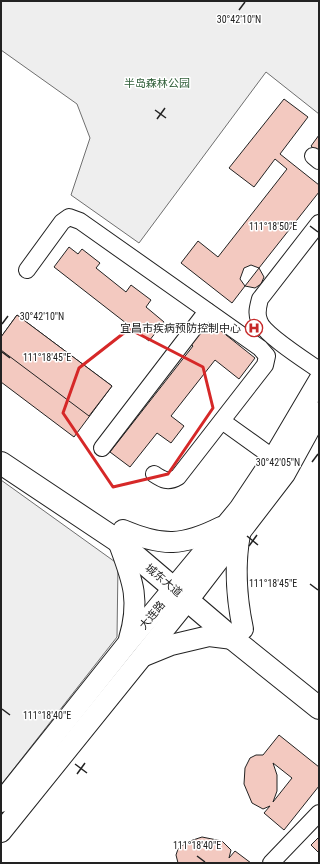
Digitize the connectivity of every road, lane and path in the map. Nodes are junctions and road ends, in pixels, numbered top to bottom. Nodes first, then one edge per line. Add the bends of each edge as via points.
1 (319, 223) edge
2 (27, 270) dead end
3 (207, 311) junction
4 (319, 370) edge
5 (319, 380) edge
6 (319, 412) edge
7 (222, 421) junction
8 (102, 448) dead end
9 (2, 462) edge
10 (281, 463) junction
11 (154, 474) dead end
12 (232, 528) junction
13 (121, 535) junction
14 (185, 589) junction
15 (238, 634) junction
16 (127, 644) junction
17 (142, 657) junction
18 (319, 689) edge
19 (319, 708) edge
20 (1, 802) edge
21 (319, 813) edge
22 (1, 832) edge
23 (271, 863) edge

1 - 4 lane via 260,299 257,309 259,322 267,332
2 - 3 lane via 62,222 69,217 80,220
3 - 7 lane via 260,348 267,356 265,365
3 - 8 lane
5 - 10 main road, 大连路
6 - 10 main road, 大连路
7 - 10 lane
7 - 11 lane via 178,477 172,481 163,480
9 - 13 highway, 城东大道
10 - 12 main road, 大连路
12 - 13 main road via 174,542
12 - 14 main road, 大连路
12 - 15 main road via 236,556
13 - 14 highway, 城东大道
13 - 16 main road via 136,599 135,619
14 - 15 highway, 城东大道
14 - 16 main road, 大连路
14 - 17 main road, 大连路
15 - 17 main road via 209,636 171,645
15 - 18 highway, 城东大道
15 - 19 highway, 城东大道
16 - 20 main road, 大连路
17 - 22 main road, 大连路
21 - 23 lane

